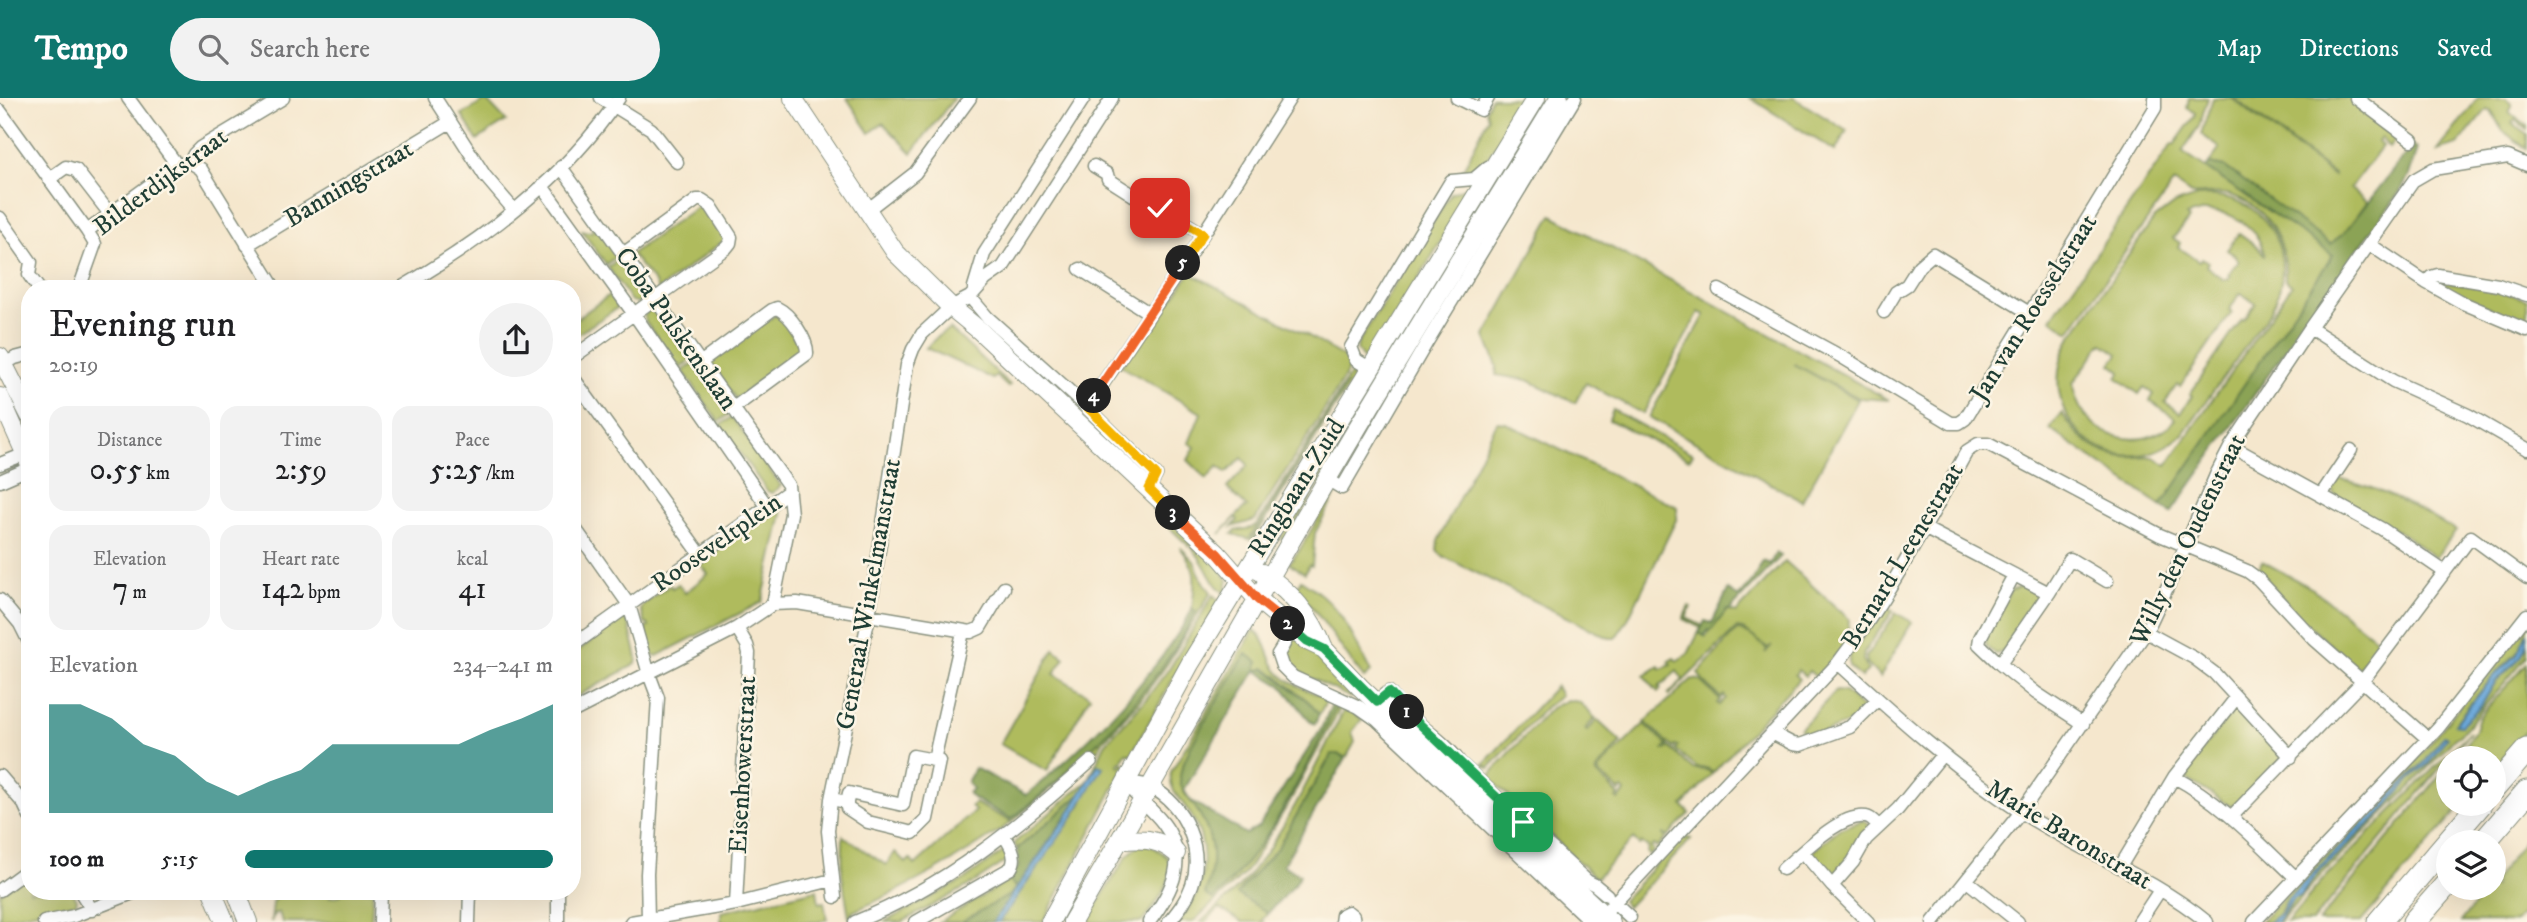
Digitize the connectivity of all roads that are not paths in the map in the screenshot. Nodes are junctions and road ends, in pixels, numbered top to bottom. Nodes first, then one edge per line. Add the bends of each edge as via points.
1 (128, 98) edge
2 (283, 98) edge
3 (435, 98) edge
4 (601, 98) edge
5 (793, 98) edge
6 (970, 98) edge
7 (1084, 98) edge
8 (1112, 98) edge
9 (1290, 98) edge
10 (1457, 98) edge
11 (1488, 98) edge
12 (1536, 98) edge
13 (1559, 98) edge
14 (1576, 98) edge
15 (2155, 98) edge
16 (2356, 98) edge
17 (616, 102) edge
18 (0, 111) edge
19 (450, 122) junction
20 (2412, 140) dead end
21 (1056, 142) junction
22 (1076, 154) junction
23 (190, 162) junction
24 (677, 162) dead end
25 (177, 164) junction
26 (2527, 165) edge
27 (1094, 166) dead end
28 (561, 167) junction
29 (1494, 167) junction
30 (1510, 177) junction
31 (49, 179) junction
32 (542, 186) junction
33 (514, 210) junction
34 (866, 211) junction
35 (110, 214) junction
36 (1495, 216) junction
37 (0, 218) edge
38 (87, 231) junction
39 (1203, 234) junction
40 (2368, 244) junction
41 (247, 245) junction
42 (623, 254) junction
43 (1080, 269) dead end
44 (33, 280) edge
45 (82, 280) edge
46 (269, 280) edge
47 (414, 280) edge
48 (2427, 283) junction
49 (1719, 290) dead end
50 (2527, 295) edge
51 (655, 297) junction
52 (970, 297) junction
53 (951, 307) junction
54 (1884, 312) dead end
55 (1149, 313) junction
56 (634, 314) junction
57 (2031, 314) junction
58 (2310, 328) junction
59 (2527, 330) edge
60 (581, 352) edge
61 (21, 356) edge
62 (2, 361) edge
63 (700, 363) junction
64 (1364, 364) junction
65 (581, 388) edge
66 (0, 397) edge
67 (21, 398) edge
68 (1087, 407) junction
69 (732, 409) junction
70 (21, 443) edge
71 (2231, 446) junction
72 (2527, 449) edge
73 (2351, 450) dead end
74 (21, 461) edge
75 (0, 464) edge
76 (21, 466) edge
77 (0, 481) edge
78 (1149, 489) junction
79 (789, 491) junction
80 (2321, 495) junction
81 (767, 506) junction
82 (1924, 528) junction
83 (581, 537) edge
84 (2185, 546) junction
85 (701, 555) junction
86 (2445, 572) junction
87 (1244, 573) junction
88 (2014, 575) junction
89 (1270, 578) junction
90 (2527, 578) edge
91 (2107, 580) dead end
92 (1004, 588) dead end
93 (2049, 593) junction
94 (0, 600) edge
95 (1258, 600) junction
96 (773, 604) junction
97 (629, 605) junction
98 (2527, 615) edge
99 (869, 616) junction
100 (1309, 620) junction
101 (21, 626) edge
102 (737, 628) junction
103 (1293, 628) junction
104 (963, 632) junction
105 (2146, 632) junction
106 (581, 640) edge
107 (1324, 649) junction
108 (1838, 663) junction
109 (2000, 664) junction
110 (649, 674) junction
111 (2361, 682) junction
112 (2236, 698) junction
113 (1878, 699) junction
114 (581, 708) edge
115 (2083, 724) junction
116 (1772, 733) junction
117 (2428, 739) junction
118 (2527, 750) edge
119 (1942, 755) junction
120 (2291, 757) junction
121 (934, 760) junction
122 (1091, 761) dead end
123 (2506, 774) edge
124 (0, 776) edge
125 (2174, 777) junction
126 (1125, 783) junction
127 (1150, 786) junction
128 (2527, 792) edge
129 (21, 795) edge
130 (831, 799) junction
131 (847, 802) junction
132 (1142, 803) junction
133 (2021, 812) junction
134 (2232, 816) junction
135 (2470, 816) edge
136 (1879, 827) junction
137 (2494, 830) edge
138 (1004, 836) junction
139 (1122, 840) junction
140 (1803, 852) junction
141 (1176, 853) junction
142 (1549, 855) junction
143 (2120, 867) junction
144 (1783, 869) dead end
145 (21, 875) edge
146 (2295, 877) junction
147 (832, 880) junction
148 (1967, 881) junction
149 (1832, 886) junction
150 (0, 890) edge
151 (2160, 890) junction
152 (1572, 895) junction
153 (835, 897) dead end
154 (2436, 897) edge
155 (86, 900) edge
156 (116, 900) edge
157 (216, 900) edge
158 (239, 900) edge
159 (381, 900) edge
160 (470, 900) edge
161 (558, 900) edge
162 (736, 904) junction
163 (92, 910) junction
164 (1600, 913) edge
165 (1630, 917) dead end
166 (648, 919) junction
167 (44, 922) edge
168 (225, 922) edge
169 (248, 922) edge
170 (380, 922) edge
171 (469, 922) edge
172 (558, 922) edge
173 (631, 922) edge
174 (855, 922) edge
175 (916, 922) edge
176 (1050, 922) edge
177 (1072, 922) edge
178 (1149, 922) edge
179 (1169, 922) edge
180 (1341, 922) edge
181 (1354, 922) edge
182 (1868, 922) edge
183 (1933, 922) edge
184 (2018, 922) edge
185 (2139, 922) edge
186 (2207, 922) edge
187 (2254, 922) edge
188 (2379, 922) edge
189 (2414, 922) edge

1 - 25 street
2 - 23 street, Bilderdijkstraat via 200,148
3 - 19 street
4 - 17 street
5 - 34 main road
6 - 34 street via 915,173
7 - 21 street
8 - 22 street, Generaal Winkelmanstraat
9 - 39 street
10 - 11 street via 1480,110
12 - 29 main road, Ringbaan-Zuid
13 - 30 main road, Ringbaan-Zuid
14 - 36 street, Ringbaan-Zuid
15 - 57 street, Jan van Roesselstraat via 2155,108
16 - 20 street
17 - 24 street via 652,129
17 - 28 street via 587,142
18 - 31 street
19 - 33 street
19 - 41 street, Banningstraat
21 - 22 street
21 - 52 street via 984,254
22 - 52 street, Generaal Winkelmanstraat via 1003,267
23 - 25 street, Bilderdijkstraat
23 - 41 street via 201,169
25 - 35 street, Bilderdijkstraat
26 - 40 street, Willy den Oudenstraat via 2508,157 2423,173
27 - 39 street via 1155,209
28 - 32 street
28 - 42 street, Coba Pulskenslaan
29 - 30 street
29 - 64 main road, Ringbaan-Zuid
29 - 64 street, Ringbaan-Zuid via 1474,179 1451,181 1351,347
30 - 36 main road, Ringbaan-Zuid
31 - 35 street via 66,167 76,170
31 - 38 street
32 - 33 street
32 - 56 street, Coba Pulskenslaan
33 - 47 street
34 - 53 main road via 895,252
35 - 38 street, Bilderdijkstraat
36 - 89 main road, Ringbaan-Zuid via 1335,484
37 - 44 street via 31,262
38 - 45 street, Bilderdijkstraat via 95,244
39 - 55 street
40 - 48 street
40 - 58 street, Willy den Oudenstraat
41 - 46 street
42 - 51 street, Coba Pulskenslaan
42 - 51 street via 692,202 702,200 711,206 731,237 730,243
43 - 55 street
48 - 50 street via 2438,275
48 - 59 street
49 - 57 street, Jan van Roesselstraat via 1951,423 1965,419
51 - 56 street
51 - 63 street, Coba Pulskenslaan
52 - 53 street, Generaal Winkelmanstraat
52 - 68 street
53 - 78 main road
53 - 99 street, Generaal Winkelmanstraat via 922,334 907,365
54 - 57 street via 1896,292 1908,285 1934,254
55 - 68 street
56 - 60 street
56 - 81 street, Coba Pulskenslaan
58 - 71 street, Willy den Oudenstraat
58 - 72 street via 2393,381 2468,415
61 - 62 street
62 - 67 main road
63 - 69 street, Coba Pulskenslaan
63 - 69 street via 772,310 785,312 807,345 807,354
64 - 87 main road, Ringbaan-Zuid
65 - 85 street
66 - 70 main road
68 - 78 street via 1156,475
69 - 79 street, Coba Pulskenslaan
71 - 80 street
71 - 84 street, Willy den Oudenstraat
73 - 80 street
74 - 75 street
76 - 77 street
78 - 87 main road
79 - 81 street, Rooseveltplein
79 - 96 street, Rooseveltplein via 791,513
80 - 86 street via 2404,542
81 - 85 street, Rooseveltplein
82 - 84 street, Bernard Leenestraat via 1967,451 1988,444
82 - 88 street
82 - 108 street, Bernard Leenestraat via 1866,626
83 - 97 street
84 - 105 street, Willy den Oudenstraat
84 - 111 street, Bernard Leenestraat via 2258,579
85 - 97 street, Rooseveltplein
86 - 90 street via 2471,537
86 - 111 street
87 - 89 main road
87 - 95 main road
87 - 126 main road, Ringbaan-Zuid
88 - 93 street
88 - 109 street via 1979,644
89 - 95 main road, Ringbaan-Zuid
89 - 100 main road
91 - 93 street via 2070,559
92 - 104 street via 980,628
93 - 109 street
94 - 101 street
95 - 103 main road
95 - 127 main road, Ringbaan-Zuid
96 - 99 street via 797,603
96 - 102 street
97 - 106 street, Rooseveltplein
97 - 110 street
98 - 117 street
99 - 104 street
99 - 130 street, Generaal Winkelmanstraat
100 - 103 street
100 - 107 main road
102 - 110 street
102 - 162 street, Eisenhowerstraat via 749,653
103 - 107 main road
103 - 152 street via 1278,654 1286,672 1367,712
104 - 121 street
105 - 112 street via 2204,664
105 - 115 street, Willy den Oudenstraat
107 - 142 main road via 1383,697
108 - 113 street, Marie Baronstraat
108 - 116 street, Bernard Leenestraat
109 - 115 street
110 - 114 street
110 - 166 street via 658,698
111 - 117 street, Bernard Leenestraat
111 - 120 street
112 - 120 street
112 - 125 street
113 - 116 street via 1850,727 1800,745
113 - 119 street, Marie Baronstraat
115 - 133 street, Willy den Oudenstraat
116 - 164 street, Bernard Leenestraat
117 - 146 street
118 - 123 highway
119 - 133 street, Marie Baronstraat
119 - 136 street
120 - 134 street
121 - 131 street via 913,756 903,804 849,793
121 - 131 street via 939,761 927,819 913,833 868,822 847,807
122 - 138 street
124 - 129 street
125 - 134 street
125 - 143 street
126 - 127 street
126 - 132 street
126 - 176 main road, Ringbaan-Zuid
127 - 132 main road, Ringbaan-Zuid
127 - 179 street via 1179,812 1194,846 1193,883
128 - 137 highway
130 - 131 street
130 - 147 street, Generaal Winkelmanstraat
132 - 139 main road, Ringbaan-Zuid
132 - 141 street via 1166,828
133 - 143 street, Marie Baronstraat
133 - 148 street, Willy den Oudenstraat
134 - 146 street
135 - 188 highway
136 - 140 street via 1868,817 1857,818 1832,827
136 - 149 street
138 - 174 street via 947,876
138 - 175 street via 1014,851 1011,868
139 - 141 main road via 1154,840
139 - 177 main road, Ringbaan-Zuid
140 - 144 street
140 - 149 street
141 - 178 street via 1173,884
142 - 152 main road
142 - 164 street via 1595,885
143 - 151 street, Marie Baronstraat
145 - 150 street
146 - 187 street
147 - 153 street, Generaal Winkelmanstraat
147 - 162 street
148 - 183 street, Willy den Oudenstraat
148 - 184 street
149 - 182 street
151 - 185 street
151 - 186 street, Marie Baronstraat
152 - 164 main road
154 - 189 highway
155 - 163 street
156 - 163 street
157 - 168 main road
158 - 169 main road
159 - 170 street
160 - 171 street
161 - 172 street
162 - 166 street
163 - 167 street
164 - 165 street
166 - 173 street
180 - 181 street via 1348,912

